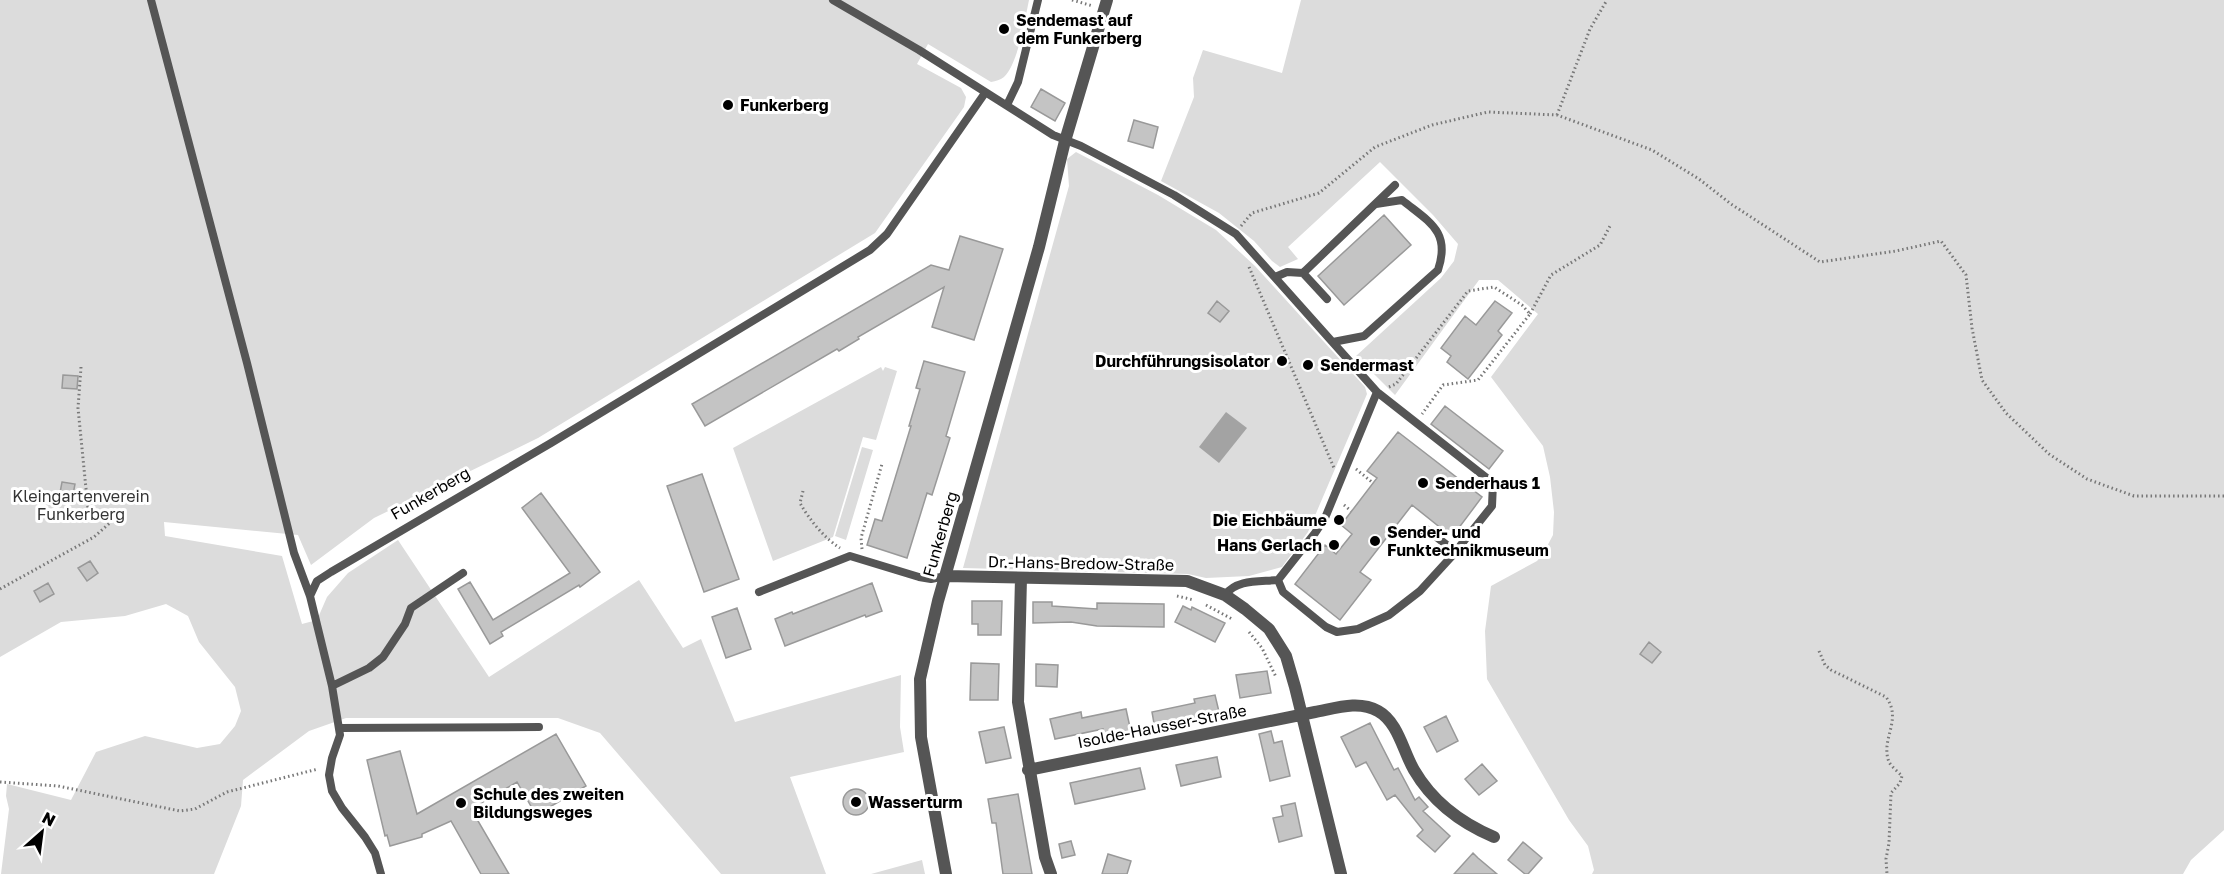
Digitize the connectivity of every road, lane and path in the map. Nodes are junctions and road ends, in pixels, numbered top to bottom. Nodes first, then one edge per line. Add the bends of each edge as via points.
1 (151, 0) edge
2 (833, 0) edge
3 (1038, 0) edge
4 (1072, 0) edge
5 (1607, 0) edge
6 (1106, 5) edge
7 (985, 93) junction
8 (1007, 105) junction
9 (1557, 115) junction
10 (1065, 141) junction
11 (1395, 185) dead end
12 (1376, 204) junction
13 (1610, 226) dead end
14 (1236, 234) junction
15 (1248, 266) dead end
16 (1303, 273) junction
17 (1275, 277) junction
18 (1327, 299) dead end
19 (1530, 314) junction
20 (1332, 342) junction
21 (81, 367) dead end
22 (1377, 392) junction
23 (1415, 423) junction
24 (1348, 462) junction
25 (882, 465) dead end
26 (1339, 481) junction
27 (1373, 483) dead end
28 (803, 491) dead end
29 (2224, 496) edge
30 (88, 519) dead end
31 (111, 522) dead end
32 (1418, 537) dead end
33 (845, 551) dead end
34 (865, 554) dead end
35 (1452, 556) junction
36 (463, 573) dead end
37 (946, 576) junction
38 (1021, 578) junction
39 (1278, 580) junction
40 (0, 589) edge
41 (759, 592) dead end
42 (1173, 595) dead end
43 (1225, 595) junction
44 (310, 596) junction
45 (1195, 600) dead end
46 (1205, 604) dead end
47 (1234, 620) dead end
48 (1242, 627) dead end
49 (1819, 651) dead end
50 (1277, 680) dead end
51 (332, 686) junction
52 (1302, 714) junction
53 (539, 727) dead end
54 (339, 728) junction
55 (331, 766) junction
56 (1028, 770) junction
57 (0, 782) edge
58 (1494, 837) dead end
59 (381, 874) edge
60 (946, 874) edge
61 (1051, 874) edge
62 (1341, 874) edge
63 (1887, 874) edge

1 - 44 lane via 294,553
2 - 7 lane
3 - 8 lane via 1018,82
4 - 6 path
5 - 9 path via 1590,28
6 - 10 street, Funkerberg
7 - 8 lane
7 - 44 lane, Funkerberg via 887,234 870,250 331,572 317,582
8 - 10 lane
9 - 14 path via 1488,112 1432,125 1375,147 1319,193 1252,213
9 - 29 path via 1652,150 1820,262 1941,241 1966,275 1982,380 2006,413 2049,454 2087,479 2134,496
10 - 14 lane via 1174,195
10 - 37 street, Funkerberg via 1040,247
11 - 12 lane
12 - 16 lane
12 - 20 lane via 1402,200 1436,228 1442,259 1438,270 1364,336
13 - 19 path via 1600,245 1551,275
14 - 17 lane
15 - 26 path
16 - 17 lane via 1287,272
16 - 18 lane
17 - 20 lane
19 - 22 path via 1494,287 1467,291 1396,384
19 - 23 path via 1479,380 1443,385
20 - 22 lane
21 - 30 path via 78,408
22 - 23 lane
22 - 24 lane
23 - 35 lane via 1492,483 1492,506
24 - 26 lane
24 - 27 path
25 - 34 path via 860,543
26 - 39 lane via 1325,518
28 - 33 path via 800,503 807,514
31 - 40 path via 94,537
32 - 35 lane via 1425,528 1448,546
35 - 39 lane via 1420,591 1389,615 1358,629 1337,632 1302,610 1283,592
36 - 51 lane via 411,608 383,657
37 - 38 street, Dr.-Hans-Bredow-Straße
37 - 41 lane via 920,577 850,556
37 - 60 street, Funkerberg via 924,656 919,705 927,780
38 - 43 street, Dr.-Hans-Bredow-Straße via 1186,581
38 - 56 street via 1017,702
39 - 43 lane via 1240,584
42 - 45 path
43 - 52 street, Dr.-Hans-Bredow-Straße via 1269,630 1286,656
44 - 51 lane
46 - 47 path
48 - 50 path via 1262,648
49 - 63 path via 1831,670 1886,697 1892,705 1889,762 1902,776 1891,793
51 - 54 lane
52 - 56 street, Isolde-Hausser-Straße
52 - 58 street, Isolde-Hausser-Straße via 1350,705 1378,711 1394,728 1414,770 1431,793 1451,813
52 - 62 street, Dr.-Hans-Bredow-Straße
53 - 54 lane
54 - 55 lane
55 - 57 path via 227,792 195,810 180,811 58,786
55 - 59 lane via 332,791 375,853
56 - 61 street

